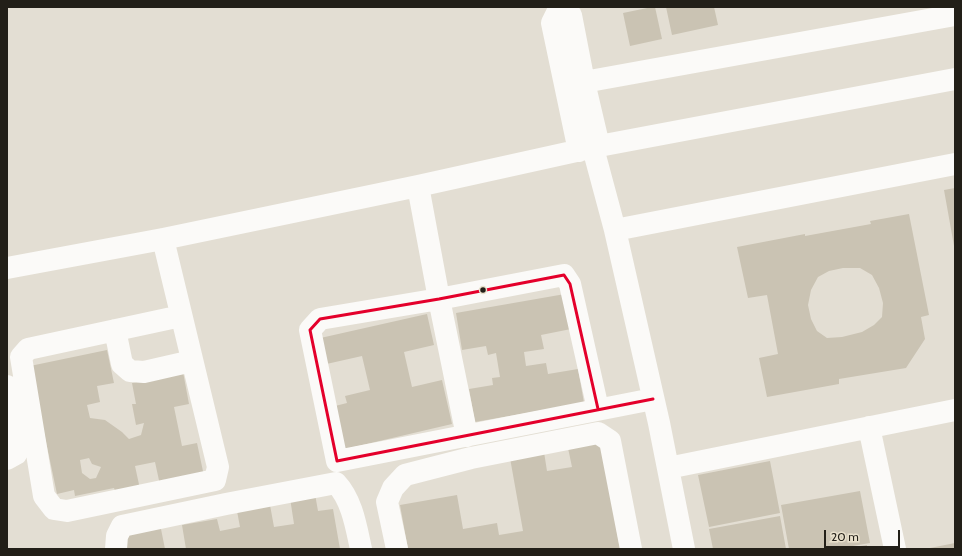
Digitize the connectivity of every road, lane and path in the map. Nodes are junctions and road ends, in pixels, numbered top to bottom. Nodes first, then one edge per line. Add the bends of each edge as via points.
1 (560, 7) edge
2 (932, 13) edge
3 (955, 15) edge
4 (955, 79) edge
5 (584, 82) junction
6 (590, 148) junction
7 (955, 164) edge
8 (418, 186) junction
9 (615, 230) junction
10 (163, 239) junction
11 (7, 268) edge
12 (438, 299) junction
13 (181, 316) junction
14 (115, 330) junction
15 (192, 361) junction
16 (7, 386) edge
17 (653, 398) junction
18 (598, 409) junction
19 (955, 410) edge
20 (869, 427) junction
21 (467, 436) junction
22 (7, 459) edge
23 (668, 468) junction
24 (116, 549) edge
25 (361, 549) edge
26 (397, 549) edge
27 (631, 549) edge
28 (684, 549) edge
29 (895, 549) edge

1 - 5 street via 571,15
1 - 6 street via 552,23
2 - 3 street
2 - 5 street
4 - 6 street
5 - 6 street
6 - 8 street
6 - 9 street
7 - 9 street
8 - 10 street
8 - 12 street
9 - 17 street
10 - 11 street
10 - 13 street
12 - 18 street via 564,275 570,284
12 - 21 street
12 - 21 street via 320,319 310,330 337,461
13 - 14 street
13 - 15 street
14 - 15 street via 122,364 130,371 144,372
14 - 15 street via 28,348 21,357 44,496 54,509 68,511 214,480 218,467
16 - 22 street via 19,443 16,454
17 - 18 street
17 - 23 street
18 - 21 street
19 - 20 street
20 - 23 street
20 - 29 street
23 - 28 street
24 - 25 street via 117,536 122,526 336,483 342,489 354,516
26 - 27 street via 387,502 393,488 405,475 472,458 598,433 610,441

